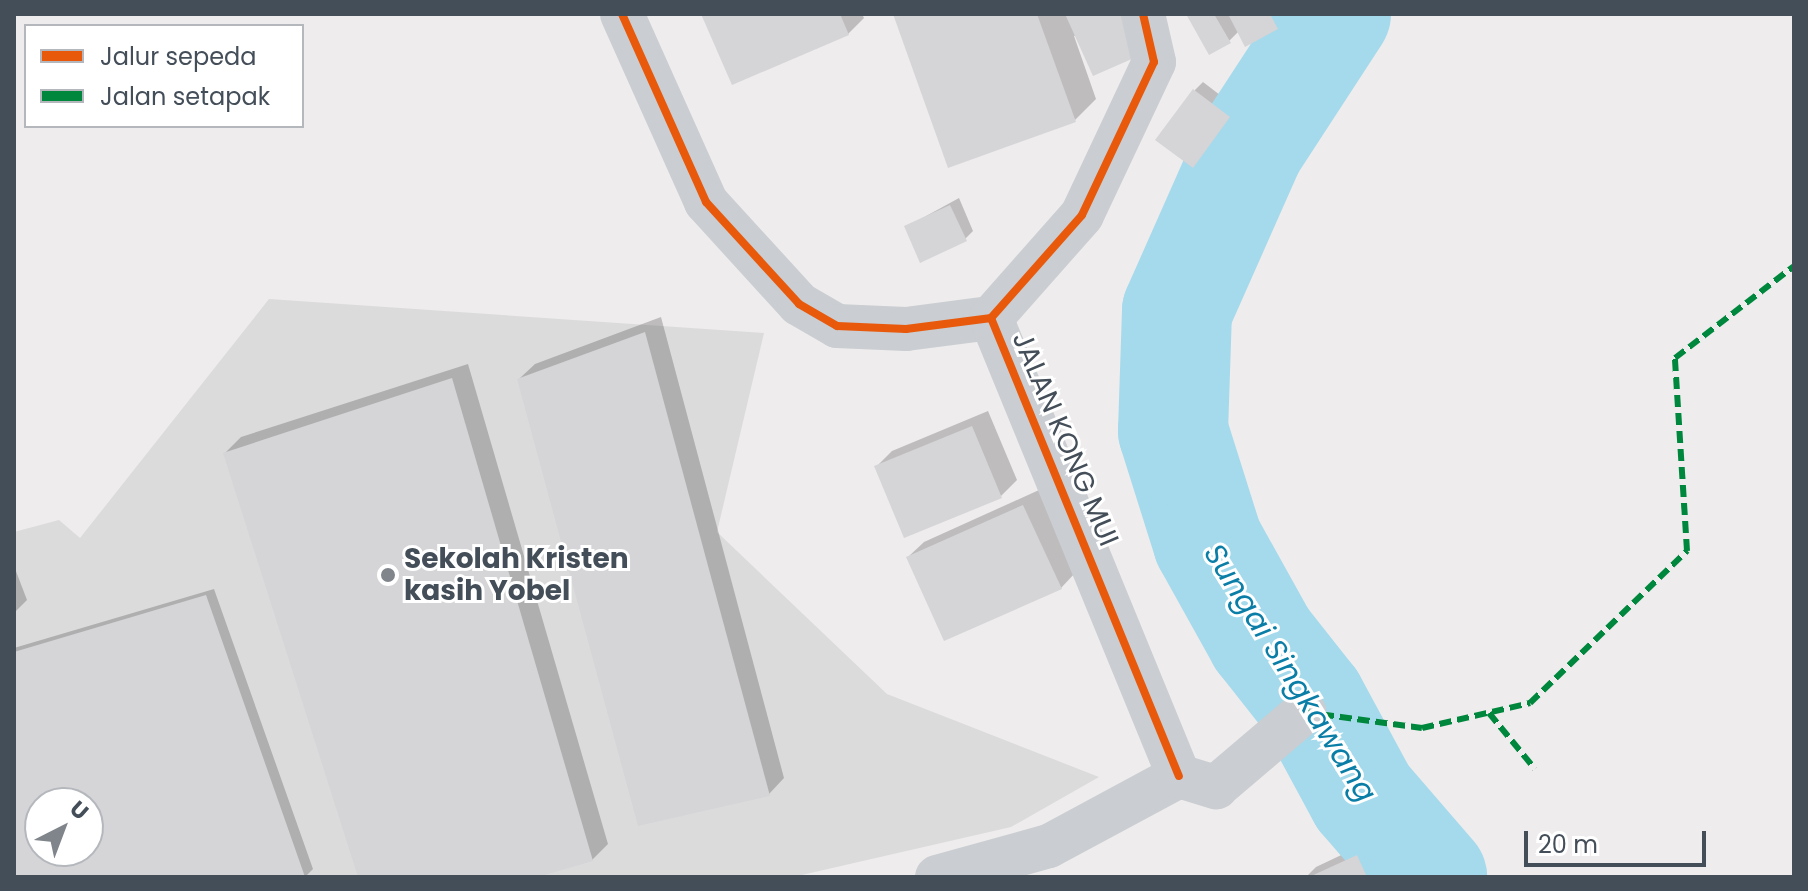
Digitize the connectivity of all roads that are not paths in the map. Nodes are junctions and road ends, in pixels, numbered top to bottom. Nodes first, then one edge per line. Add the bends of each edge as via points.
1 (622, 14) edge
2 (1143, 14) edge
3 (991, 318) junction
4 (1304, 712) dead end
5 (1198, 781) junction
6 (937, 877) edge

1 - 3 street via 706,202 799,304 837,326 906,329
2 - 3 street, JALAN KONG MUI via 1154,62 1082,215
3 - 5 street, JALAN KONG MUI
4 - 5 street
5 - 6 street via 1049,846

